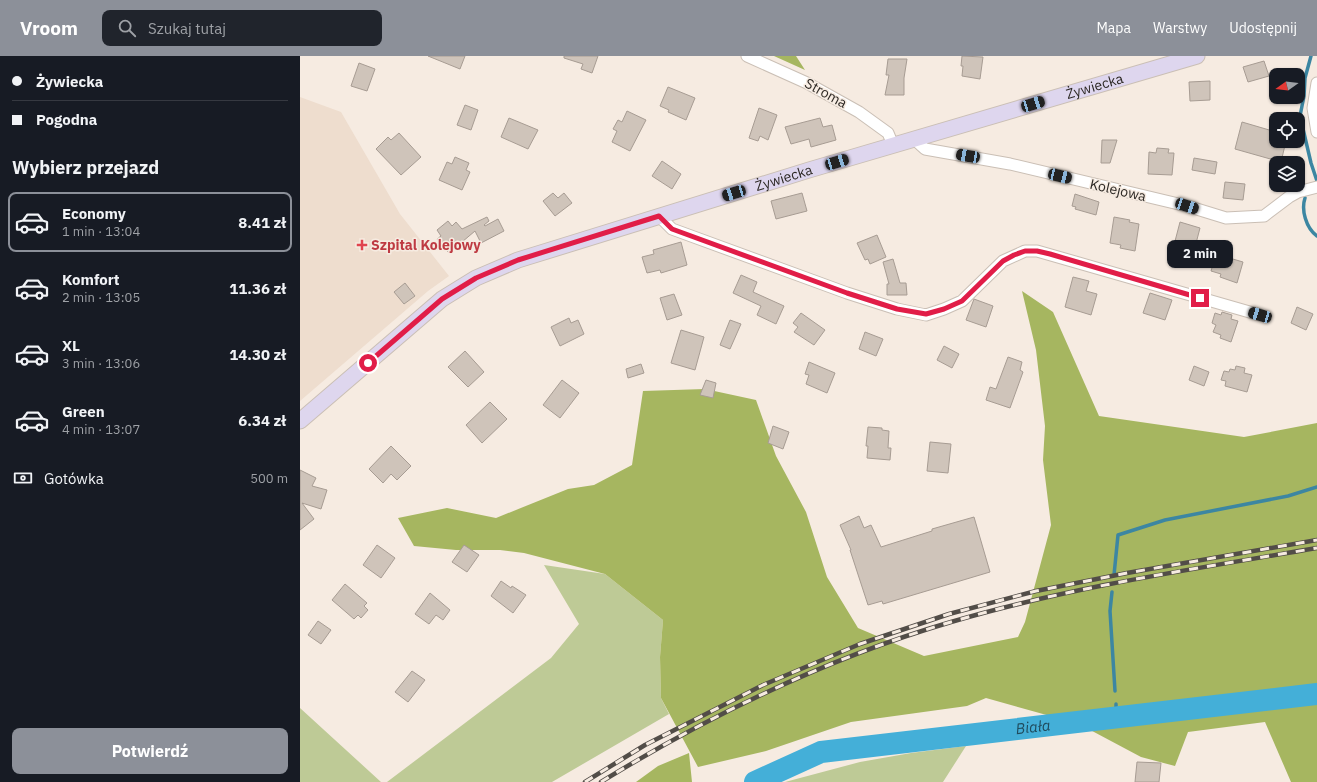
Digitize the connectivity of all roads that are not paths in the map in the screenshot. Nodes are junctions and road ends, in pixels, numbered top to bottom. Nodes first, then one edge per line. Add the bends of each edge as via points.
1 (747, 56) edge
2 (1197, 56) edge
3 (1317, 83) edge
4 (1317, 132) edge
5 (914, 139) junction
6 (893, 145) junction
7 (1317, 187) edge
8 (659, 216) junction
9 (1260, 315) dead end
10 (300, 422) edge

1 - 6 street, Stroma via 807,83 859,112 888,133
2 - 5 main road, Żywiecka
3 - 4 street via 1313,108
5 - 6 main road, Żywiecka
5 - 7 street, Kolejowa via 926,149 1010,164 1187,206 1226,218 1264,216 1298,192
6 - 8 main road, Żywiecka
8 - 9 street via 672,229 847,293 897,309 926,314 962,301 1003,261 1025,251 1037,251
8 - 10 main road, Żywiecka via 518,260 476,278 442,299

